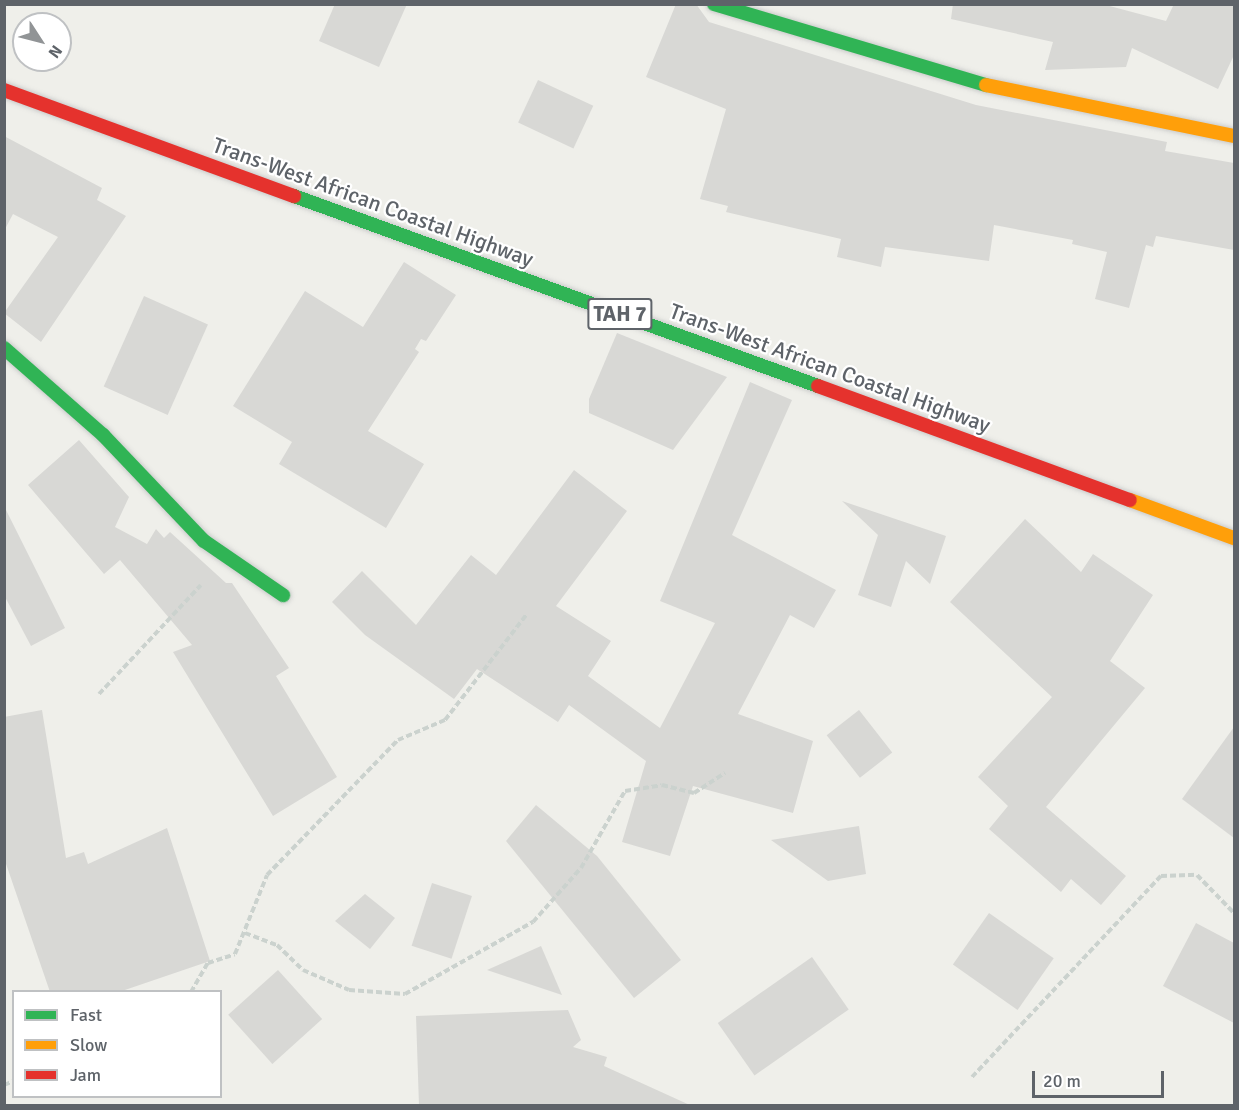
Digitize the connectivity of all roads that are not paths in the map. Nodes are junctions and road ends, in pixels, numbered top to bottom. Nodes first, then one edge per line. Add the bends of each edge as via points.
1 (714, 4) edge
2 (4, 90) edge
3 (1234, 136) edge
4 (4, 348) edge
5 (1234, 538) edge
6 (283, 595) dead end

1 - 3 main road via 992,87
2 - 5 main road, Trans-West African Coastal Highway / TAH 7
4 - 6 main road via 103,435 204,541

